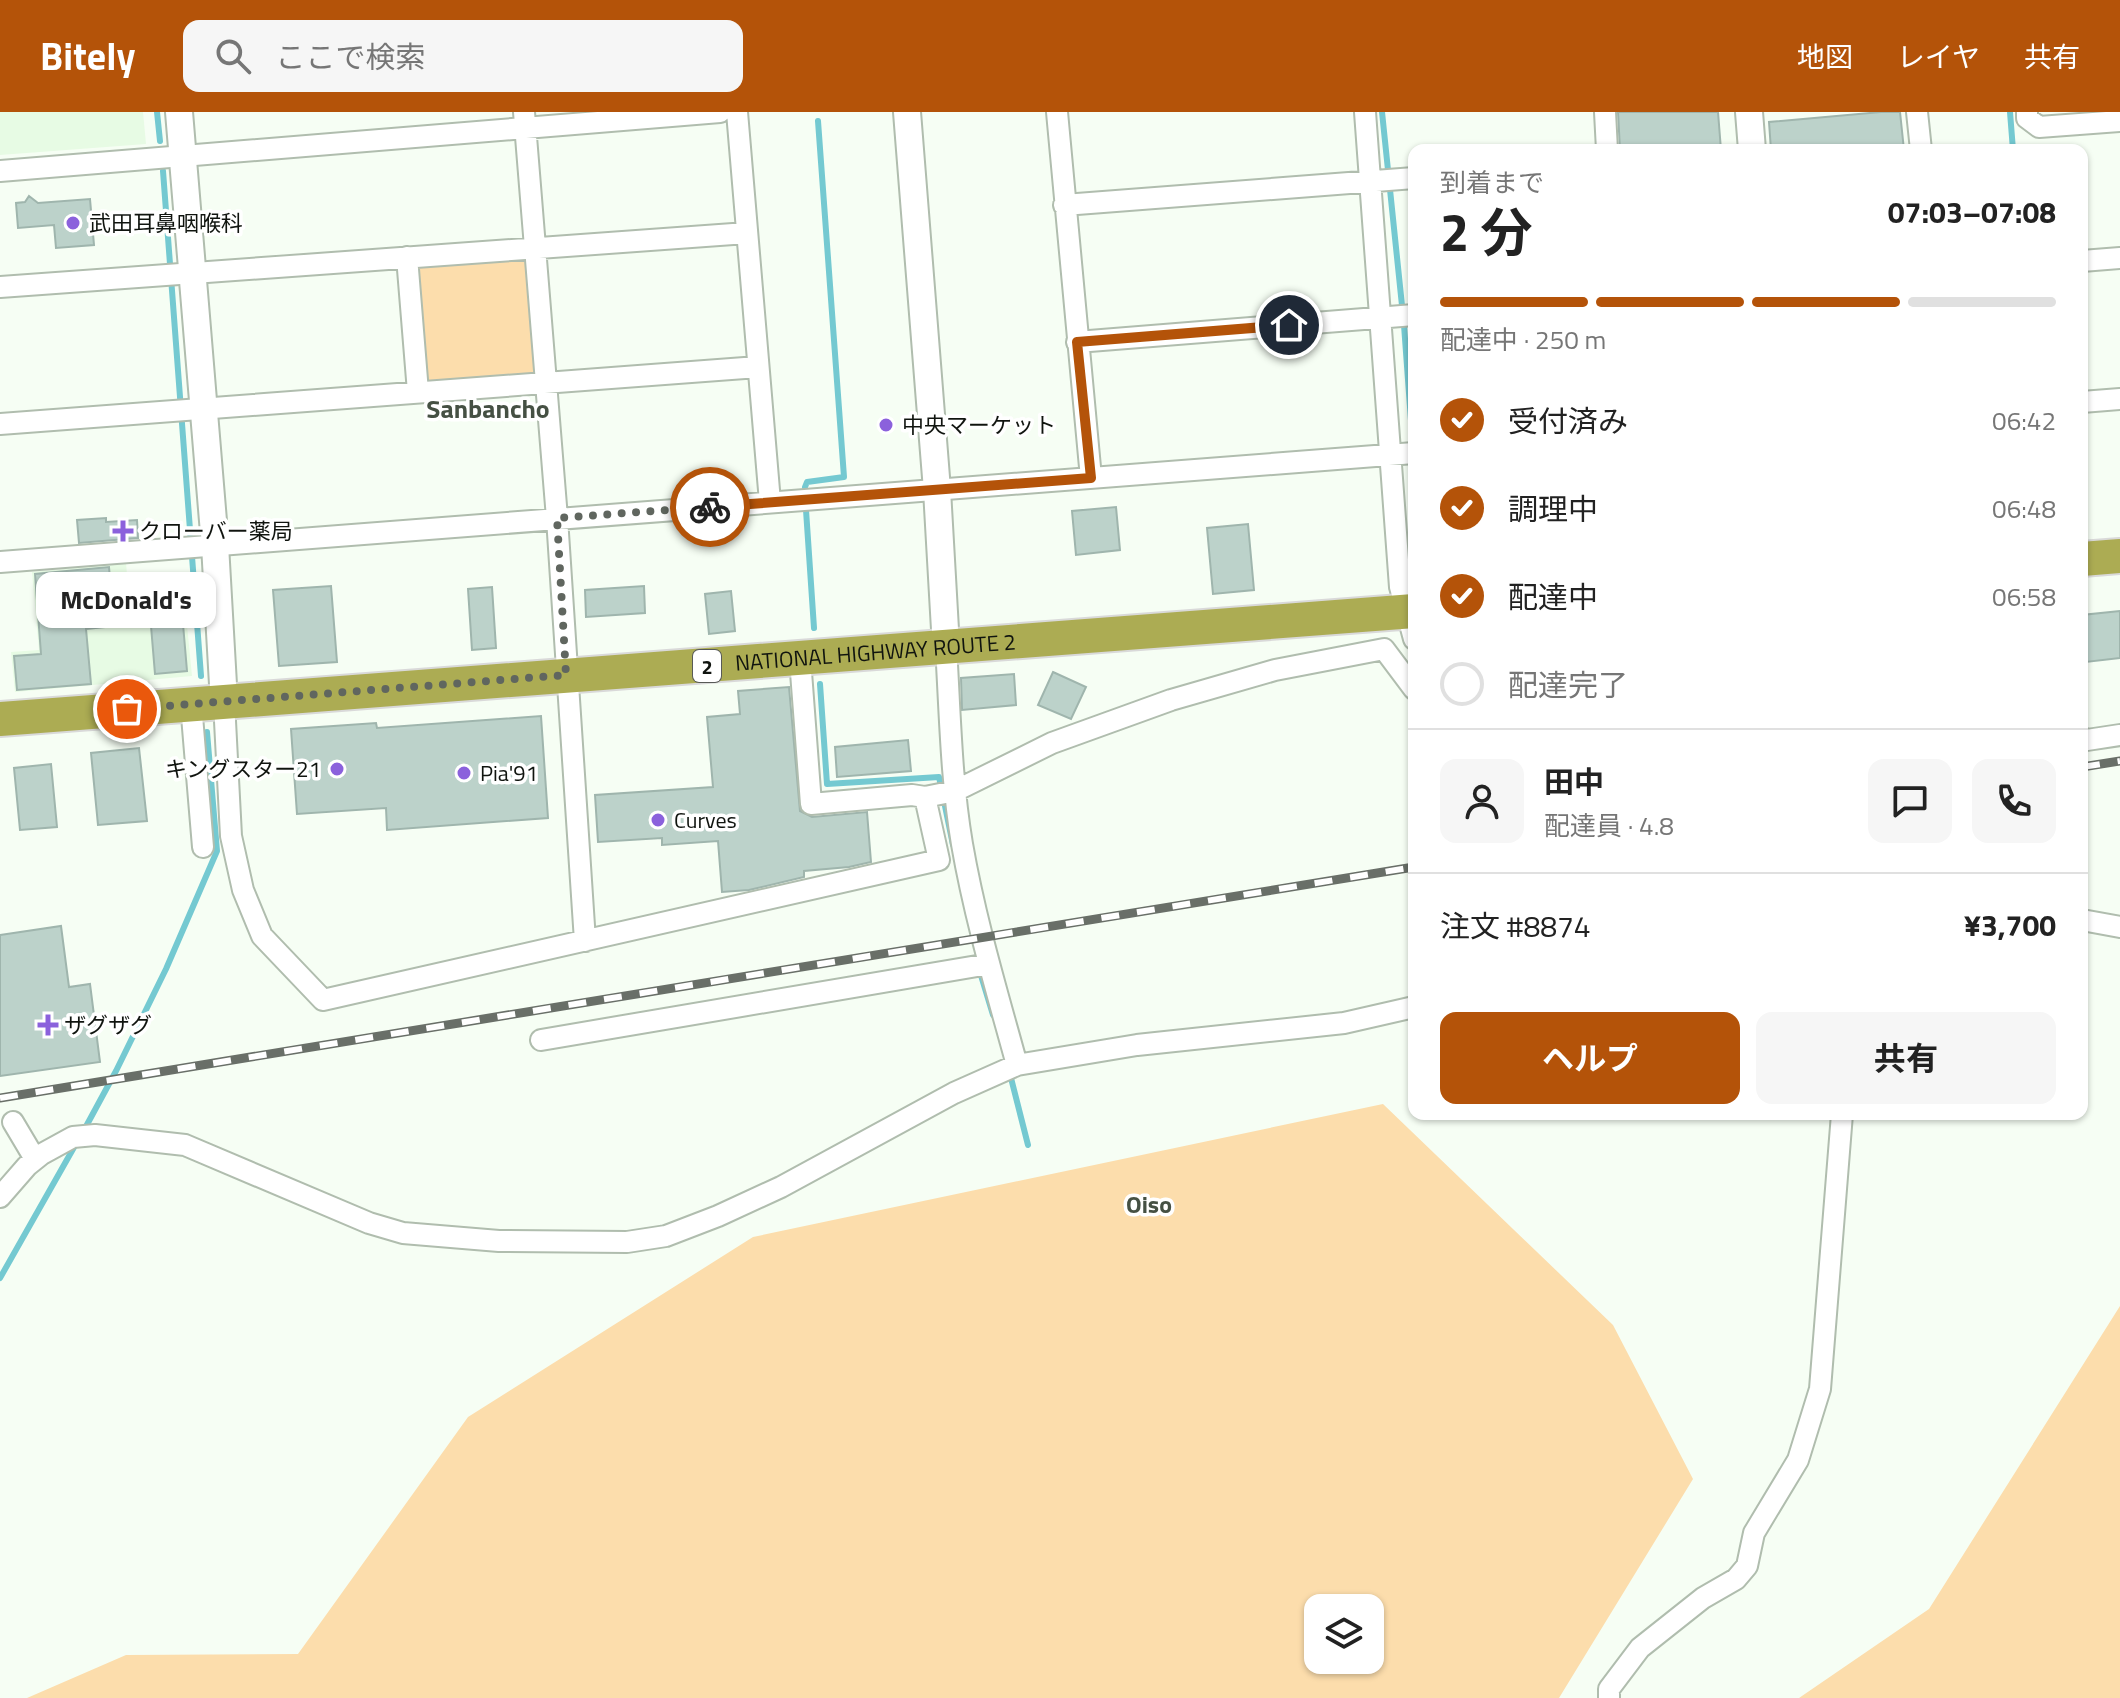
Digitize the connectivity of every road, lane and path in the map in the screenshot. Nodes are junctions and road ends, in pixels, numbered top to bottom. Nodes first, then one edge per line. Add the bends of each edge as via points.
1 (179, 112) edge
2 (720, 112) edge
3 (737, 112) edge
4 (907, 112) edge
5 (1057, 112) edge
6 (1365, 112) edge
7 (1605, 112) edge
8 (1749, 112) edge
9 (1917, 112) edge
10 (2027, 112) edge
11 (524, 119) edge
12 (2120, 121) edge
13 (1607, 144) edge
14 (1752, 144) edge
15 (1920, 144) edge
16 (183, 156) junction
17 (0, 171) edge
18 (1390, 180) edge
19 (1064, 205) junction
20 (747, 233) junction
21 (533, 248) junction
22 (407, 257) junction
23 (2120, 258) edge
24 (2088, 261) edge
25 (178, 273) junction
26 (0, 287) edge
27 (1400, 316) edge
28 (1077, 342) junction
29 (758, 367) junction
30 (545, 382) junction
31 (418, 392) junction
32 (2120, 399) edge
33 (2088, 402) edge
34 (189, 409) junction
35 (0, 424) edge
36 (1401, 454) edge
37 (1091, 478) junction
38 (937, 490) junction
39 (770, 502) junction
40 (557, 518) junction
41 (199, 546) junction
42 (2120, 556) edge
43 (2088, 559) edge
44 (0, 562) edge
45 (1408, 612) edge
46 (1408, 621) edge
47 (946, 647) junction
48 (800, 659) junction
49 (566, 675) junction
50 (1408, 681) edge
51 (224, 702) junction
52 (191, 704) junction
53 (0, 719) edge
54 (2120, 735) edge
55 (2088, 740) edge
56 (941, 794) junction
57 (203, 847) dead end
58 (2088, 921) edge
59 (2120, 927) edge
60 (585, 941) junction
61 (981, 965) junction
62 (1408, 1008) edge
63 (541, 1040) dead end
64 (1017, 1065) junction
65 (1842, 1120) edge
66 (13, 1122) dead end
67 (35, 1159) junction
68 (0, 1197) edge
69 (1609, 1698) edge

1 - 16 street
2 - 11 street
3 - 20 street
4 - 38 street
5 - 19 street
6 - 18 street
7 - 13 street
8 - 14 street
9 - 15 street
10 - 12 street via 2039,127
11 - 16 street
11 - 21 street
16 - 17 street
16 - 25 street
18 - 19 street
18 - 27 street
19 - 28 street
20 - 21 street
20 - 29 street
21 - 22 street
21 - 30 street
22 - 25 street
22 - 31 street
23 - 24 street
25 - 26 street
25 - 34 street
27 - 28 street
27 - 36 street
28 - 37 street
29 - 30 street
29 - 39 street
30 - 31 street
30 - 40 street
31 - 34 street
32 - 33 street
34 - 35 street
34 - 41 street
36 - 37 street
36 - 45 street via 1400,587
37 - 38 street
38 - 39 street
38 - 47 street
39 - 40 street
40 - 41 street
40 - 49 street
41 - 44 street
41 - 51 street
42 - 43 highway
46 - 47 highway, NATIONAL HIGHWAY ROUTE 2 / 2
47 - 48 highway, NATIONAL HIGHWAY ROUTE 2 / 2
47 - 56 street
48 - 49 highway, NATIONAL HIGHWAY ROUTE 2 / 2
48 - 56 street via 811,804
49 - 51 highway, NATIONAL HIGHWAY ROUTE 2 / 2
49 - 60 street
50 - 56 street via 1384,649 1275,670 1052,743
51 - 52 highway, NATIONAL HIGHWAY ROUTE 2 / 2
51 - 60 street via 231,836 243,890 262,936 323,1000
52 - 53 highway, NATIONAL HIGHWAY ROUTE 2 / 2
52 - 57 street
54 - 55 street
56 - 60 street via 939,860
56 - 61 street via 962,843
58 - 59 street
61 - 63 street
61 - 64 street
62 - 64 street via 1344,1023 1137,1045
64 - 67 street via 718,1216 666,1236 627,1242 499,1241 403,1233 355,1218 185,1145 79,1136
65 - 69 street via 1820,1389 1798,1460 1754,1533 1747,1566 1640,1648 1609,1689
66 - 67 street
67 - 68 street

